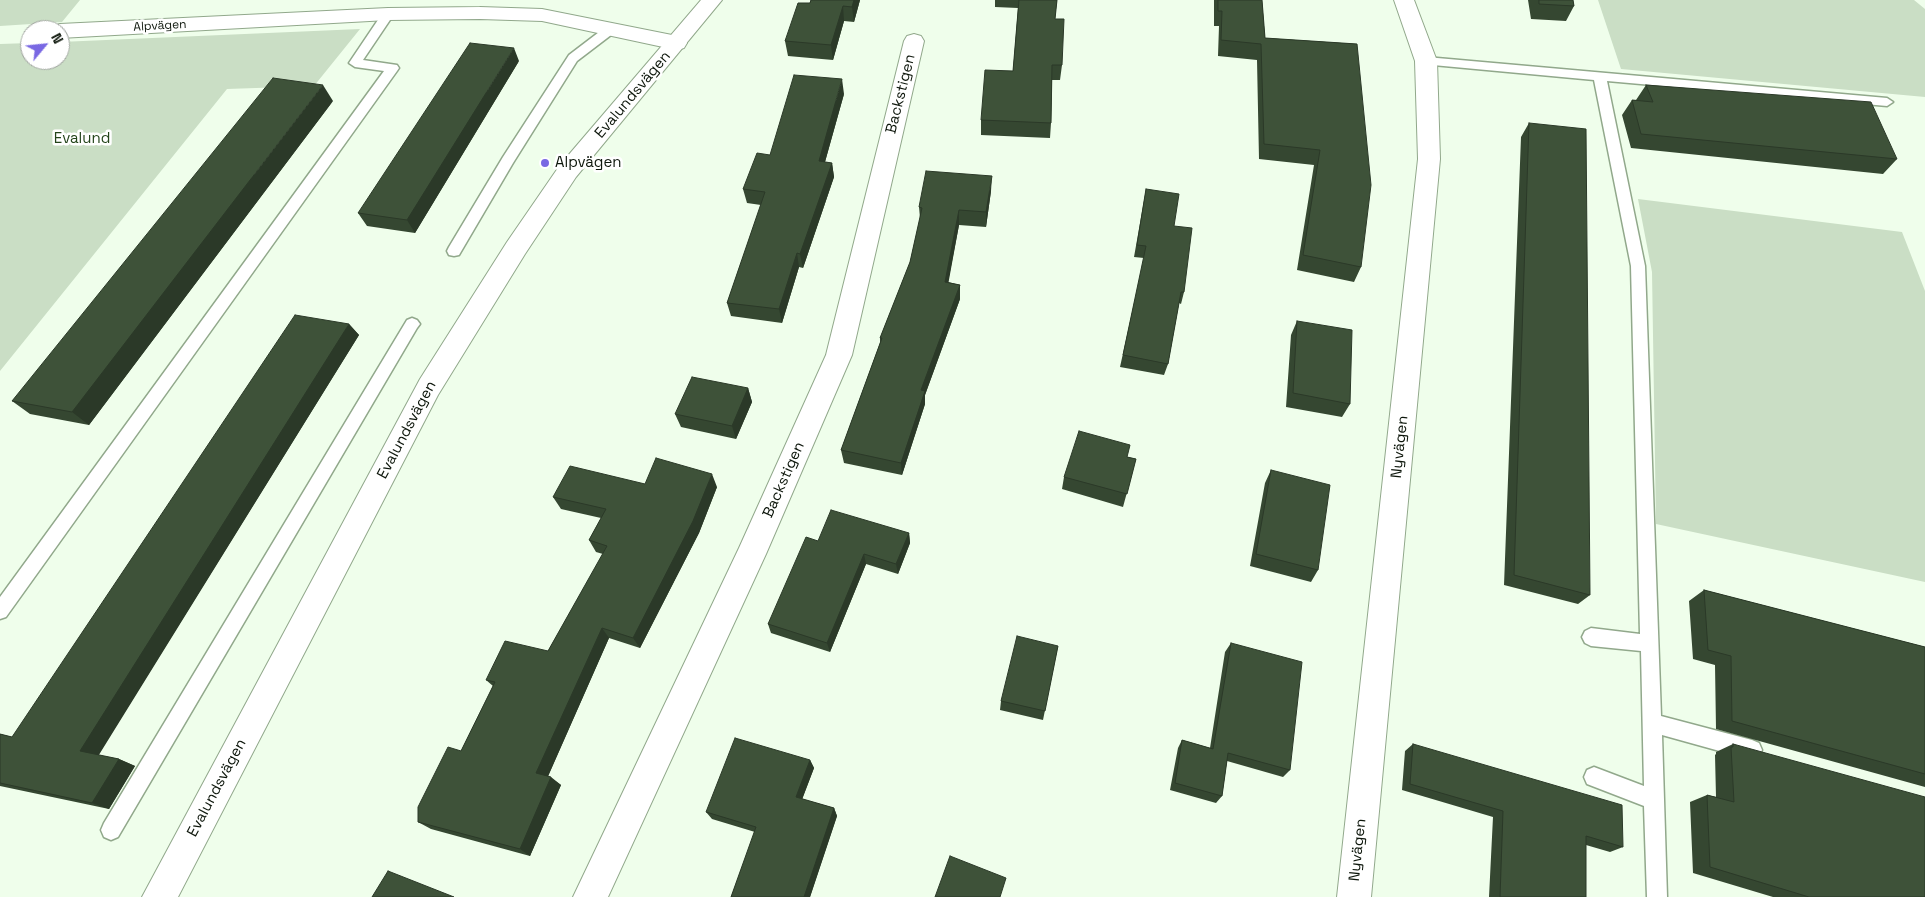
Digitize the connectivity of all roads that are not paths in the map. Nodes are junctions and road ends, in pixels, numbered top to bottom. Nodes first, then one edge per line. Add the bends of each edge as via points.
1 (268, 0) edge
2 (712, 0) edge
3 (1404, 0) edge
4 (388, 14) junction
5 (254, 22) junction
6 (611, 29) junction
7 (70, 31) edge
8 (914, 41) dead end
9 (677, 43) junction
10 (1426, 61) junction
11 (1600, 76) junction
12 (1887, 102) dead end
13 (454, 252) dead end
14 (412, 324) dead end
15 (0, 611) edge
16 (1592, 637) dead end
17 (1650, 644) junction
18 (1652, 723) junction
19 (1774, 756) edge
20 (1594, 777) dead end
21 (1654, 800) junction
22 (111, 830) dead end
23 (159, 897) edge
24 (590, 897) edge
25 (1354, 897) edge
26 (1657, 897) edge

1 - 5 street
2 - 9 street, Evalundsvägen
3 - 10 street, Nyvägen
4 - 5 street, Alpvägen
4 - 6 street, Alpvägen via 542,15
4 - 15 lane via 355,63 393,68
5 - 7 street, Alpvägen
6 - 9 street, Alpvägen
6 - 13 lane via 573,58
8 - 24 street, Backstigen via 838,355 751,554
9 - 23 street, Evalundsvägen via 568,171 429,387
10 - 11 lane
10 - 25 street, Nyvägen via 1429,159
11 - 12 lane
11 - 17 lane via 1638,266
14 - 22 lane
16 - 17 lane
17 - 18 lane
18 - 19 lane
18 - 21 lane
20 - 21 lane
21 - 26 lane

